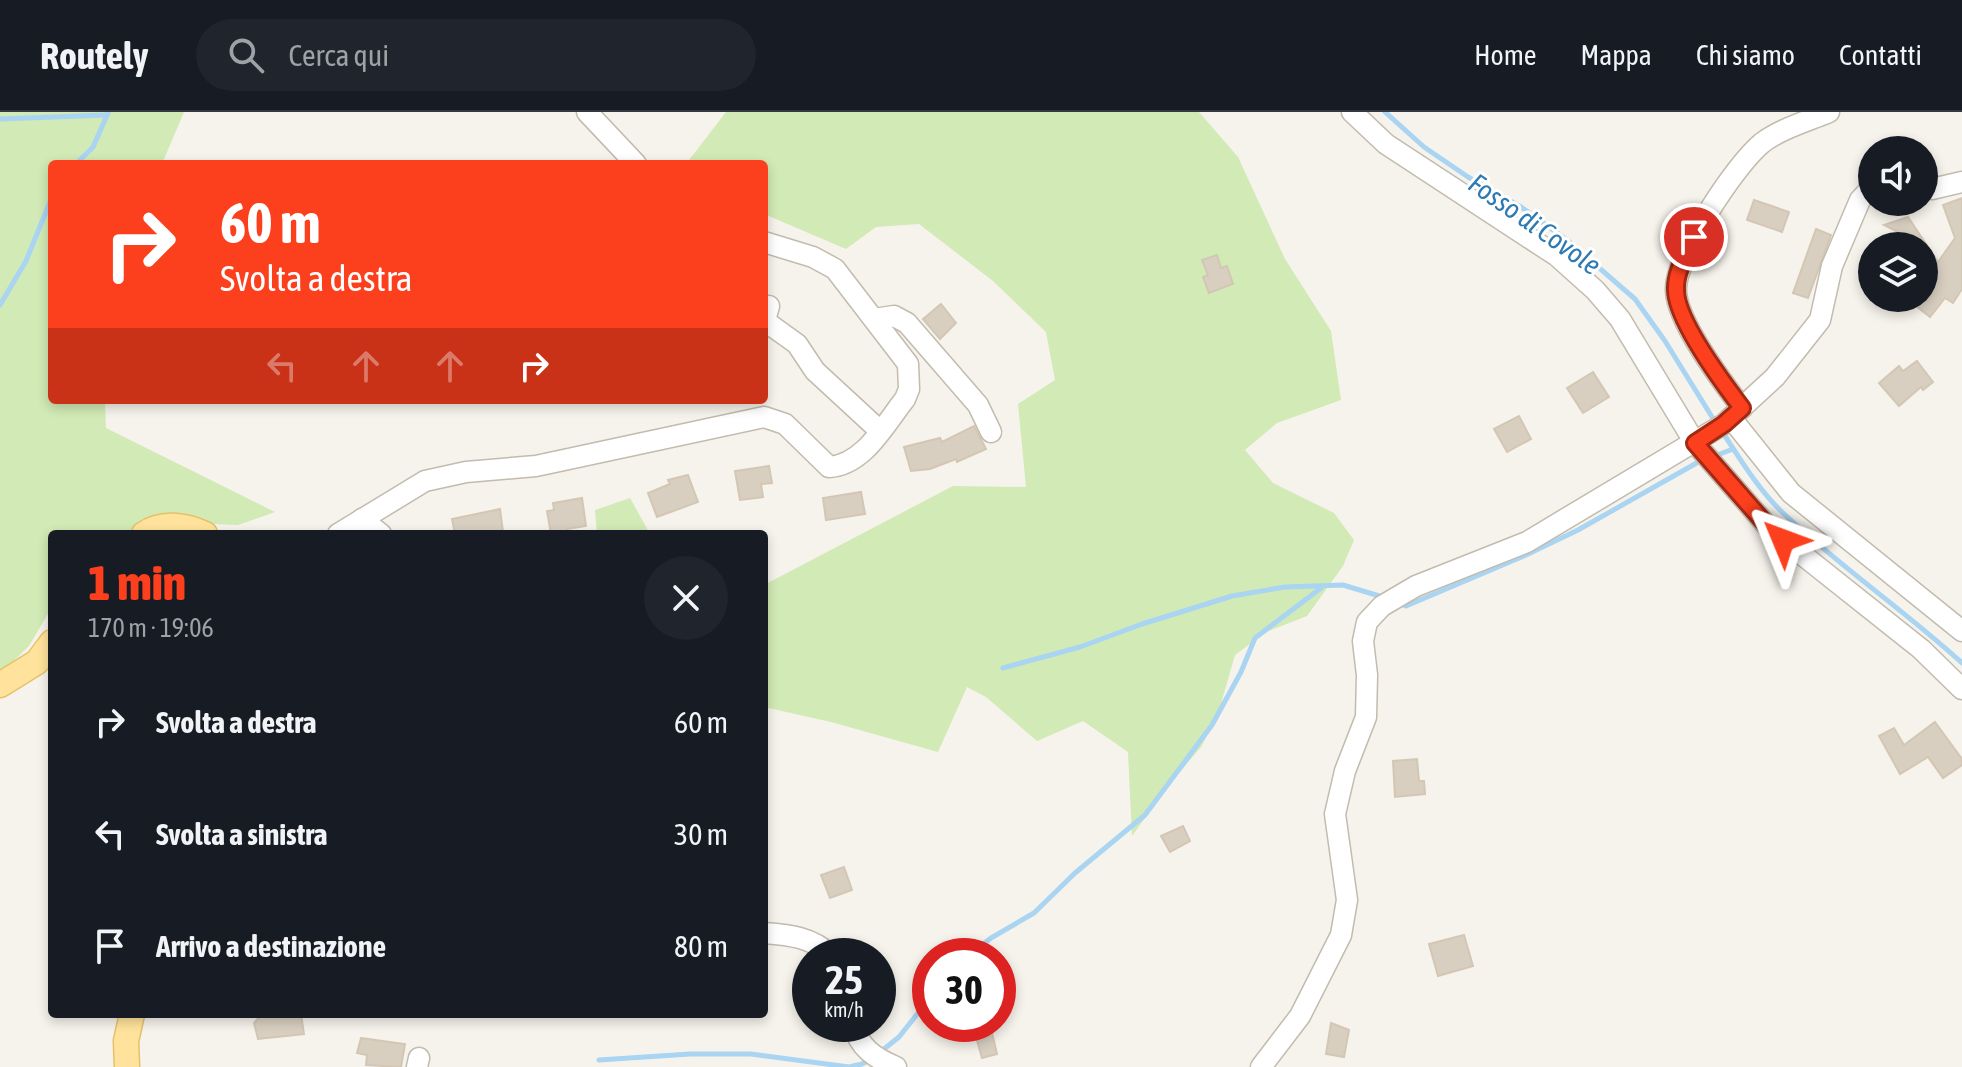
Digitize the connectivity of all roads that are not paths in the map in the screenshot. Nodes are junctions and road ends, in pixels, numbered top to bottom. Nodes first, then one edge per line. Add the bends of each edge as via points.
1 (587, 112) edge
2 (1352, 112) edge
3 (1829, 112) edge
4 (632, 160) edge
5 (1962, 182) edge
6 (1938, 188) edge
7 (1858, 205) edge
8 (768, 243) edge
9 (769, 306) dead end
10 (768, 310) edge
11 (874, 319) junction
12 (768, 323) edge
13 (1732, 417) junction
14 (879, 430) junction
15 (991, 432) dead end
16 (1700, 443) junction
17 (362, 519) junction
18 (149, 530) edge
19 (197, 530) edge
20 (344, 530) edge
21 (376, 530) edge
22 (1962, 631) edge
23 (48, 647) edge
24 (0, 685) edge
25 (1962, 689) edge
26 (768, 933) edge
27 (800, 938) edge
28 (131, 1018) edge
29 (860, 1042) edge
30 (127, 1067) edge
31 (896, 1067) edge
32 (1262, 1067) edge

1 - 4 street
2 - 16 street via 1386,144 1557,256 1595,290 1620,319
3 - 13 street via 1764,141 1746,159 1694,237 1679,272 1681,313 1721,380
5 - 6 street
7 - 13 street via 1832,266 1820,320 1775,377
8 - 11 street via 835,269
9 - 10 street
11 - 14 street via 908,364 905,399
11 - 15 street via 894,316 907,323 978,405
12 - 14 street via 797,344 815,371
13 - 16 street
13 - 22 street via 1791,493
14 - 17 street via 861,454 829,467 785,424 764,417 536,466 425,481
16 - 25 street via 1770,529 1921,649
16 - 32 street via 1527,542 1416,586 1382,606 1367,622 1366,717 1335,814 1347,900 1341,935 1300,1016
17 - 20 street
17 - 21 street
18 - 19 main road via 186,525
23 - 24 main road via 37,662
26 - 27 street
28 - 30 main road
29 - 31 street via 875,1058

